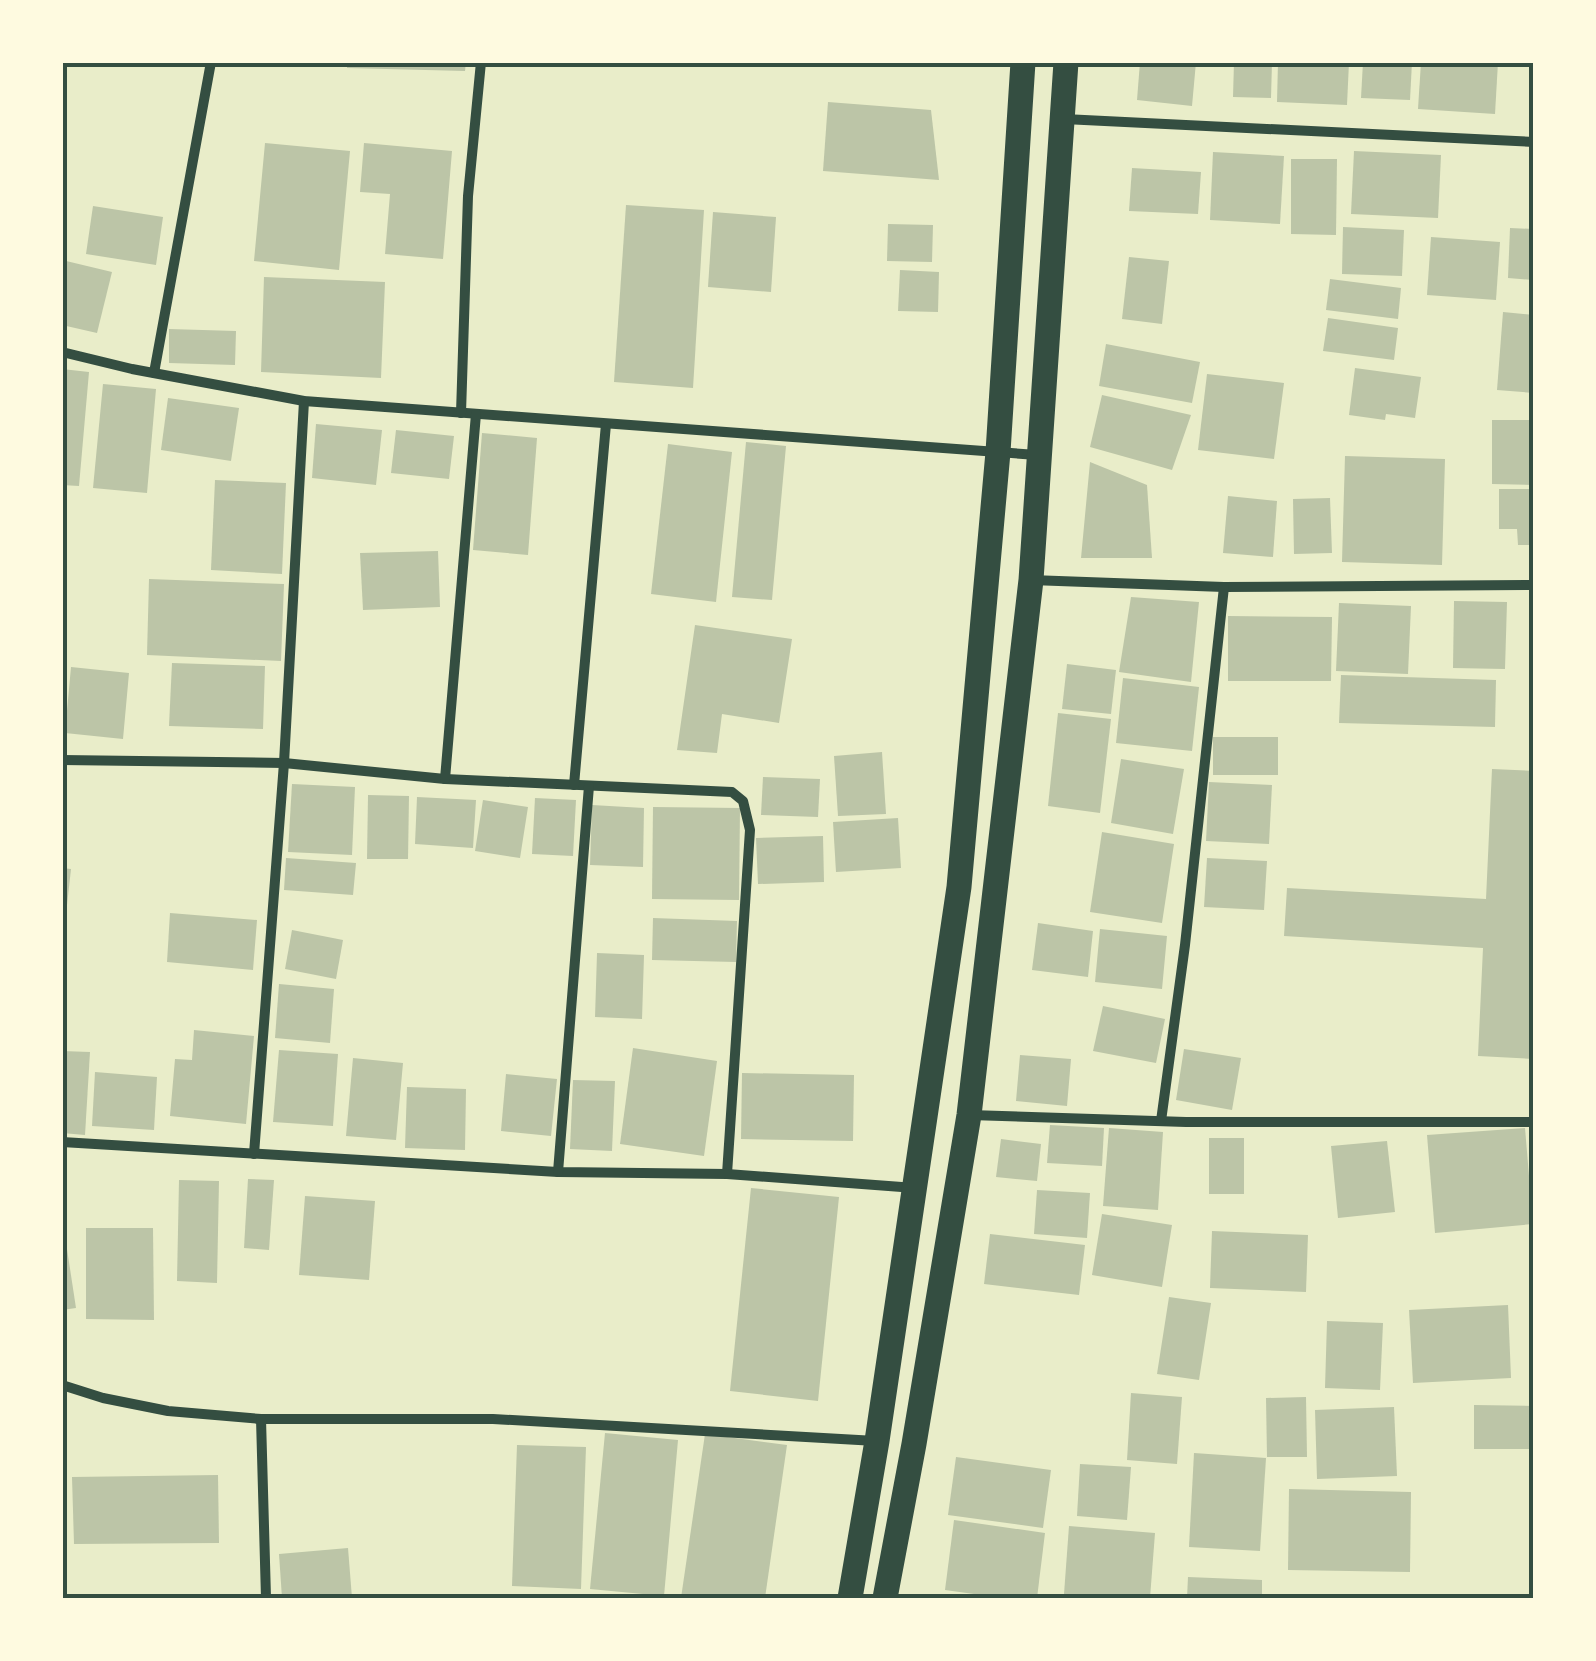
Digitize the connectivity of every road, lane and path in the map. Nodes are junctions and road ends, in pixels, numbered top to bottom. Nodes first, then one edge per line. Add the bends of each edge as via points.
1 (211, 62) edge
2 (481, 62) edge
3 (1022, 62) edge
4 (1066, 62) edge
5 (1063, 119) junction
6 (1534, 142) edge
7 (62, 352) edge
8 (154, 373) junction
9 (304, 401) junction
10 (460, 413) junction
11 (476, 414) junction
12 (606, 424) junction
13 (998, 452) junction
14 (1038, 455) junction
15 (1031, 580) junction
16 (1534, 584) edge
17 (1224, 587) junction
18 (62, 760) edge
19 (284, 763) junction
20 (445, 779) junction
21 (574, 785) junction
22 (589, 786) junction
23 (968, 1114) junction
24 (1162, 1121) junction
25 (1534, 1122) edge
26 (62, 1142) edge
27 (254, 1154) junction
28 (558, 1172) junction
29 (727, 1174) junction
30 (915, 1188) junction
31 (62, 1386) edge
32 (262, 1420) junction
33 (877, 1441) junction
34 (266, 1598) edge
35 (850, 1598) edge
36 (886, 1598) edge

1 - 8 street
2 - 10 street
3 - 13 main road
4 - 5 main road
5 - 6 street
5 - 14 main road
7 - 8 street
8 - 9 street
9 - 10 street
9 - 19 street
10 - 11 street
11 - 12 street
11 - 20 street
12 - 13 street
12 - 21 street
13 - 14 street
13 - 30 main road via 959,887
14 - 15 main road
15 - 17 street
15 - 23 main road
16 - 17 street
17 - 24 street
18 - 19 street
19 - 20 street
19 - 27 street
20 - 21 street
21 - 22 street
22 - 28 street
22 - 29 street via 732,792 743,800 750,830
23 - 24 street
23 - 36 main road
24 - 25 street
26 - 27 street
27 - 28 street
28 - 29 street
29 - 30 street
30 - 33 main road
31 - 32 street via 168,1412
32 - 33 street via 492,1419
32 - 34 street
33 - 35 main road

